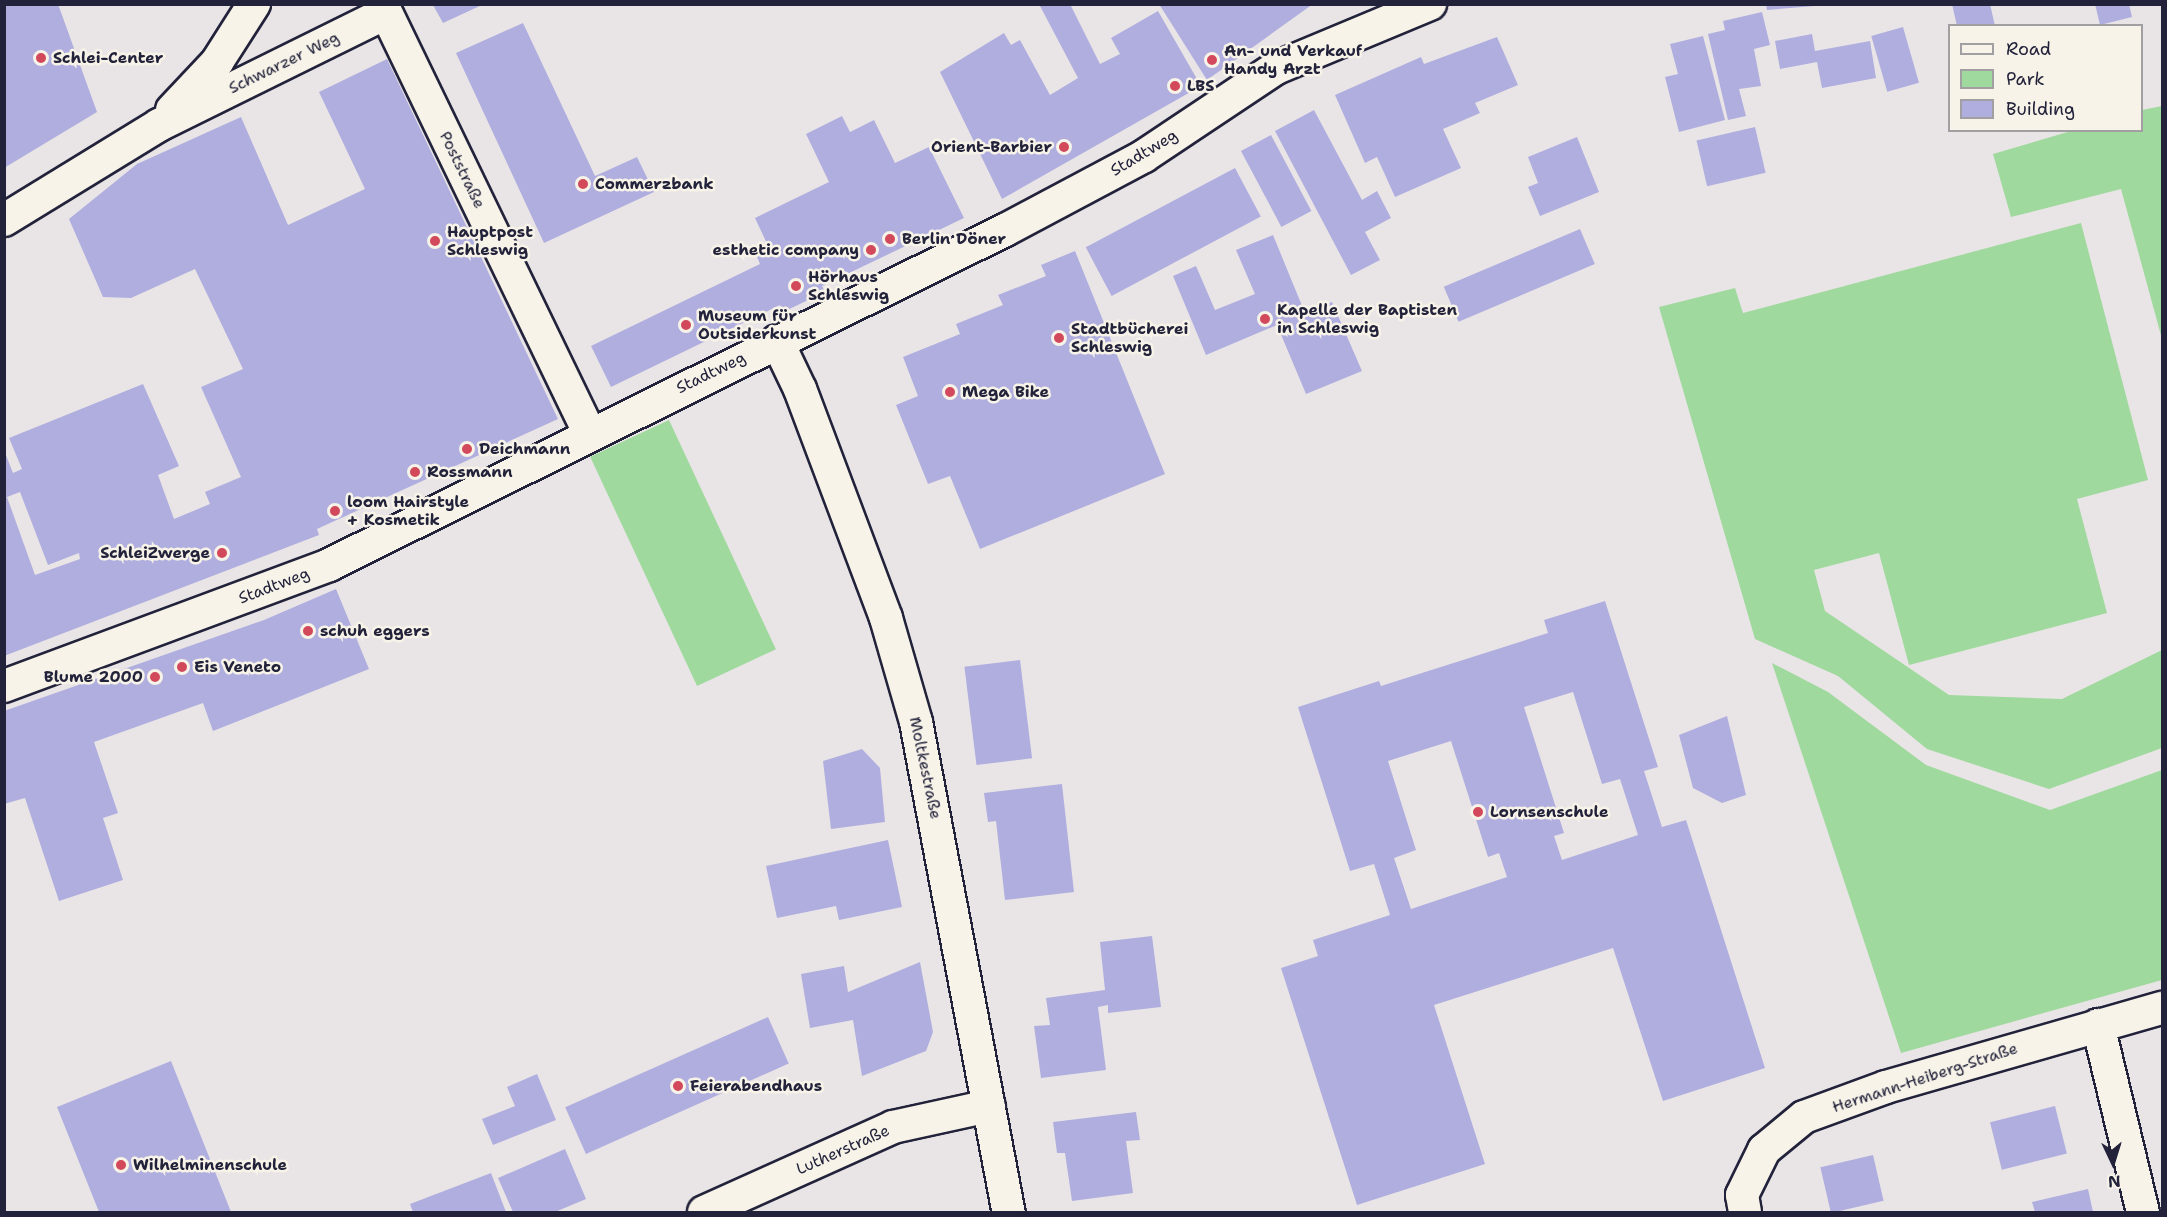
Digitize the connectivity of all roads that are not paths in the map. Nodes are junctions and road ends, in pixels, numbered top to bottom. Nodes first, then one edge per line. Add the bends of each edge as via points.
1 (254, 4) edge
2 (1430, 4) edge
3 (376, 7) edge
4 (159, 124) junction
5 (4, 220) edge
6 (777, 341) junction
7 (590, 434) junction
8 (4, 686) edge
9 (2163, 1008) edge
10 (2098, 1025) junction
11 (989, 1106) junction
12 (704, 1212) edge
13 (1009, 1212) edge
14 (1745, 1212) edge
15 (2143, 1212) edge

1 - 4 street, Schwarzer Weg via 217,62
2 - 6 street, Stadtweg via 1276,68 1144,156 1005,230
3 - 4 street, Schwarzer Weg
3 - 7 street, Poststraße
4 - 5 street, Schwarzer Weg
6 - 7 street, Stadtweg
6 - 11 street, Moltkestraße via 800,389 886,618 916,722
7 - 8 street, Stadtweg via 329,565
9 - 10 street, Hermann-Heiberg-Straße
10 - 14 street, Hermann-Heiberg-Straße via 1886,1087 1804,1117 1764,1150 1742,1195
10 - 15 street
11 - 12 street, Lutherstraße via 893,1127
11 - 13 street, Moltkestraße

